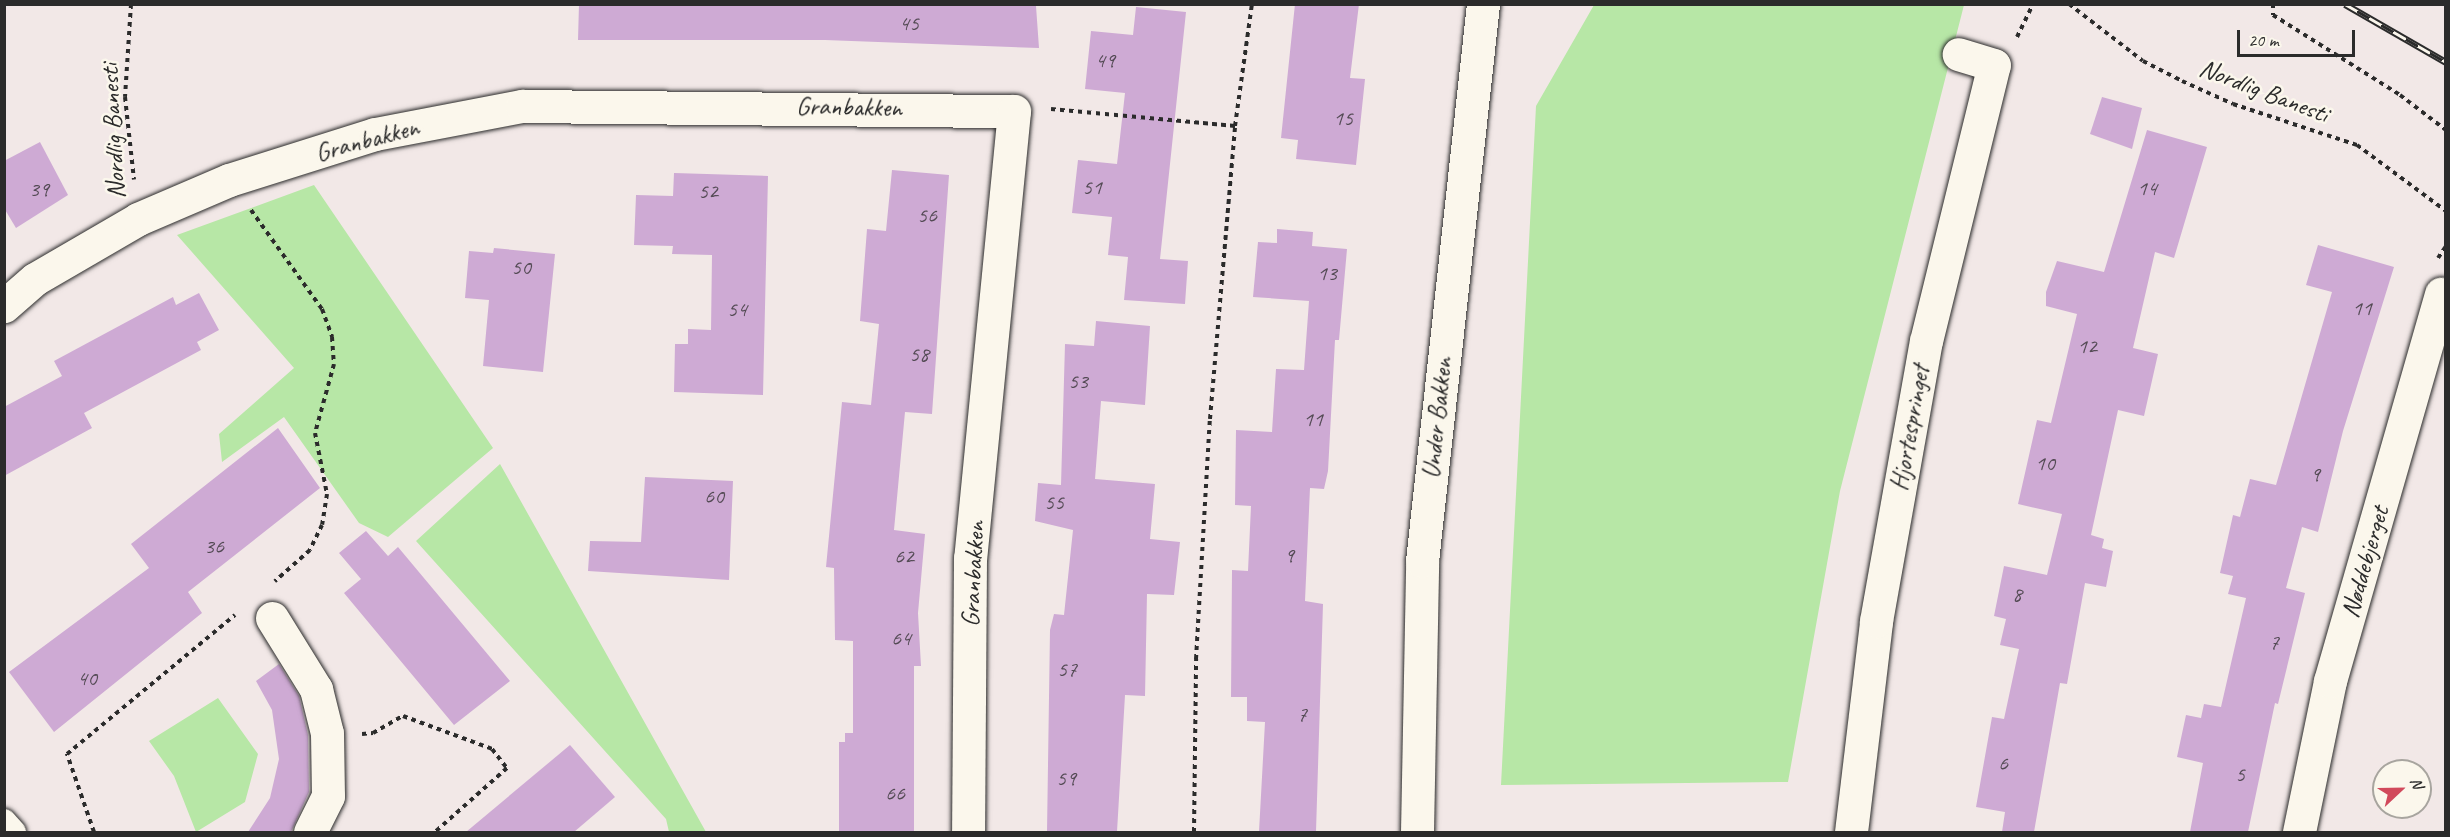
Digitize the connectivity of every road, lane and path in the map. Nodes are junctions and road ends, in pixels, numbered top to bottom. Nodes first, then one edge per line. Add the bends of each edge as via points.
1 (131, 4) edge
2 (1252, 4) edge
3 (1483, 4) edge
4 (2069, 4) edge
5 (2273, 4) edge
6 (1959, 54) dead end
7 (1075, 109) dead end
8 (1235, 126) junction
9 (2445, 130) edge
10 (230, 180) junction
11 (2445, 211) edge
12 (138, 219) junction
13 (2441, 294) dead end
14 (4, 306) edge
15 (269, 603) joint
16 (238, 612) dead end
17 (327, 737) junction
18 (4, 821) edge
19 (14, 832) edge
20 (94, 832) edge
21 (310, 832) edge
22 (435, 832) edge
23 (968, 832) edge
24 (1194, 832) edge
25 (1418, 832) edge
26 (1851, 832) edge
27 (2299, 832) edge

1 - 12 path, Nordlig Banesti via 125,97
2 - 8 path
3 - 25 street, Under Bakken via 1422,561
4 - 11 path, Nordlig Banesti via 2143,61 2182,81 2233,104 2357,145
5 - 9 path via 2273,15 2400,95
6 - 26 street, Hjortespringet via 1994,65 1926,341 1876,621
7 - 8 path
8 - 24 path via 1209,419 1196,659
10 - 12 street, Granbakken
10 - 15 path via 322,309 332,337 334,364 315,433 327,494 322,525 310,550
10 - 23 street, Granbakken via 375,134 522,106 1014,111 970,558
12 - 14 street, Granbakken via 35,279
13 - 27 street, Nøddebjerget via 2330,681
15 - 17 street via 316,689
16 - 20 path via 67,754
17 - 21 street via 328,795
17 - 22 path via 373,734 403,716 492,749 507,768
18 - 19 lane

